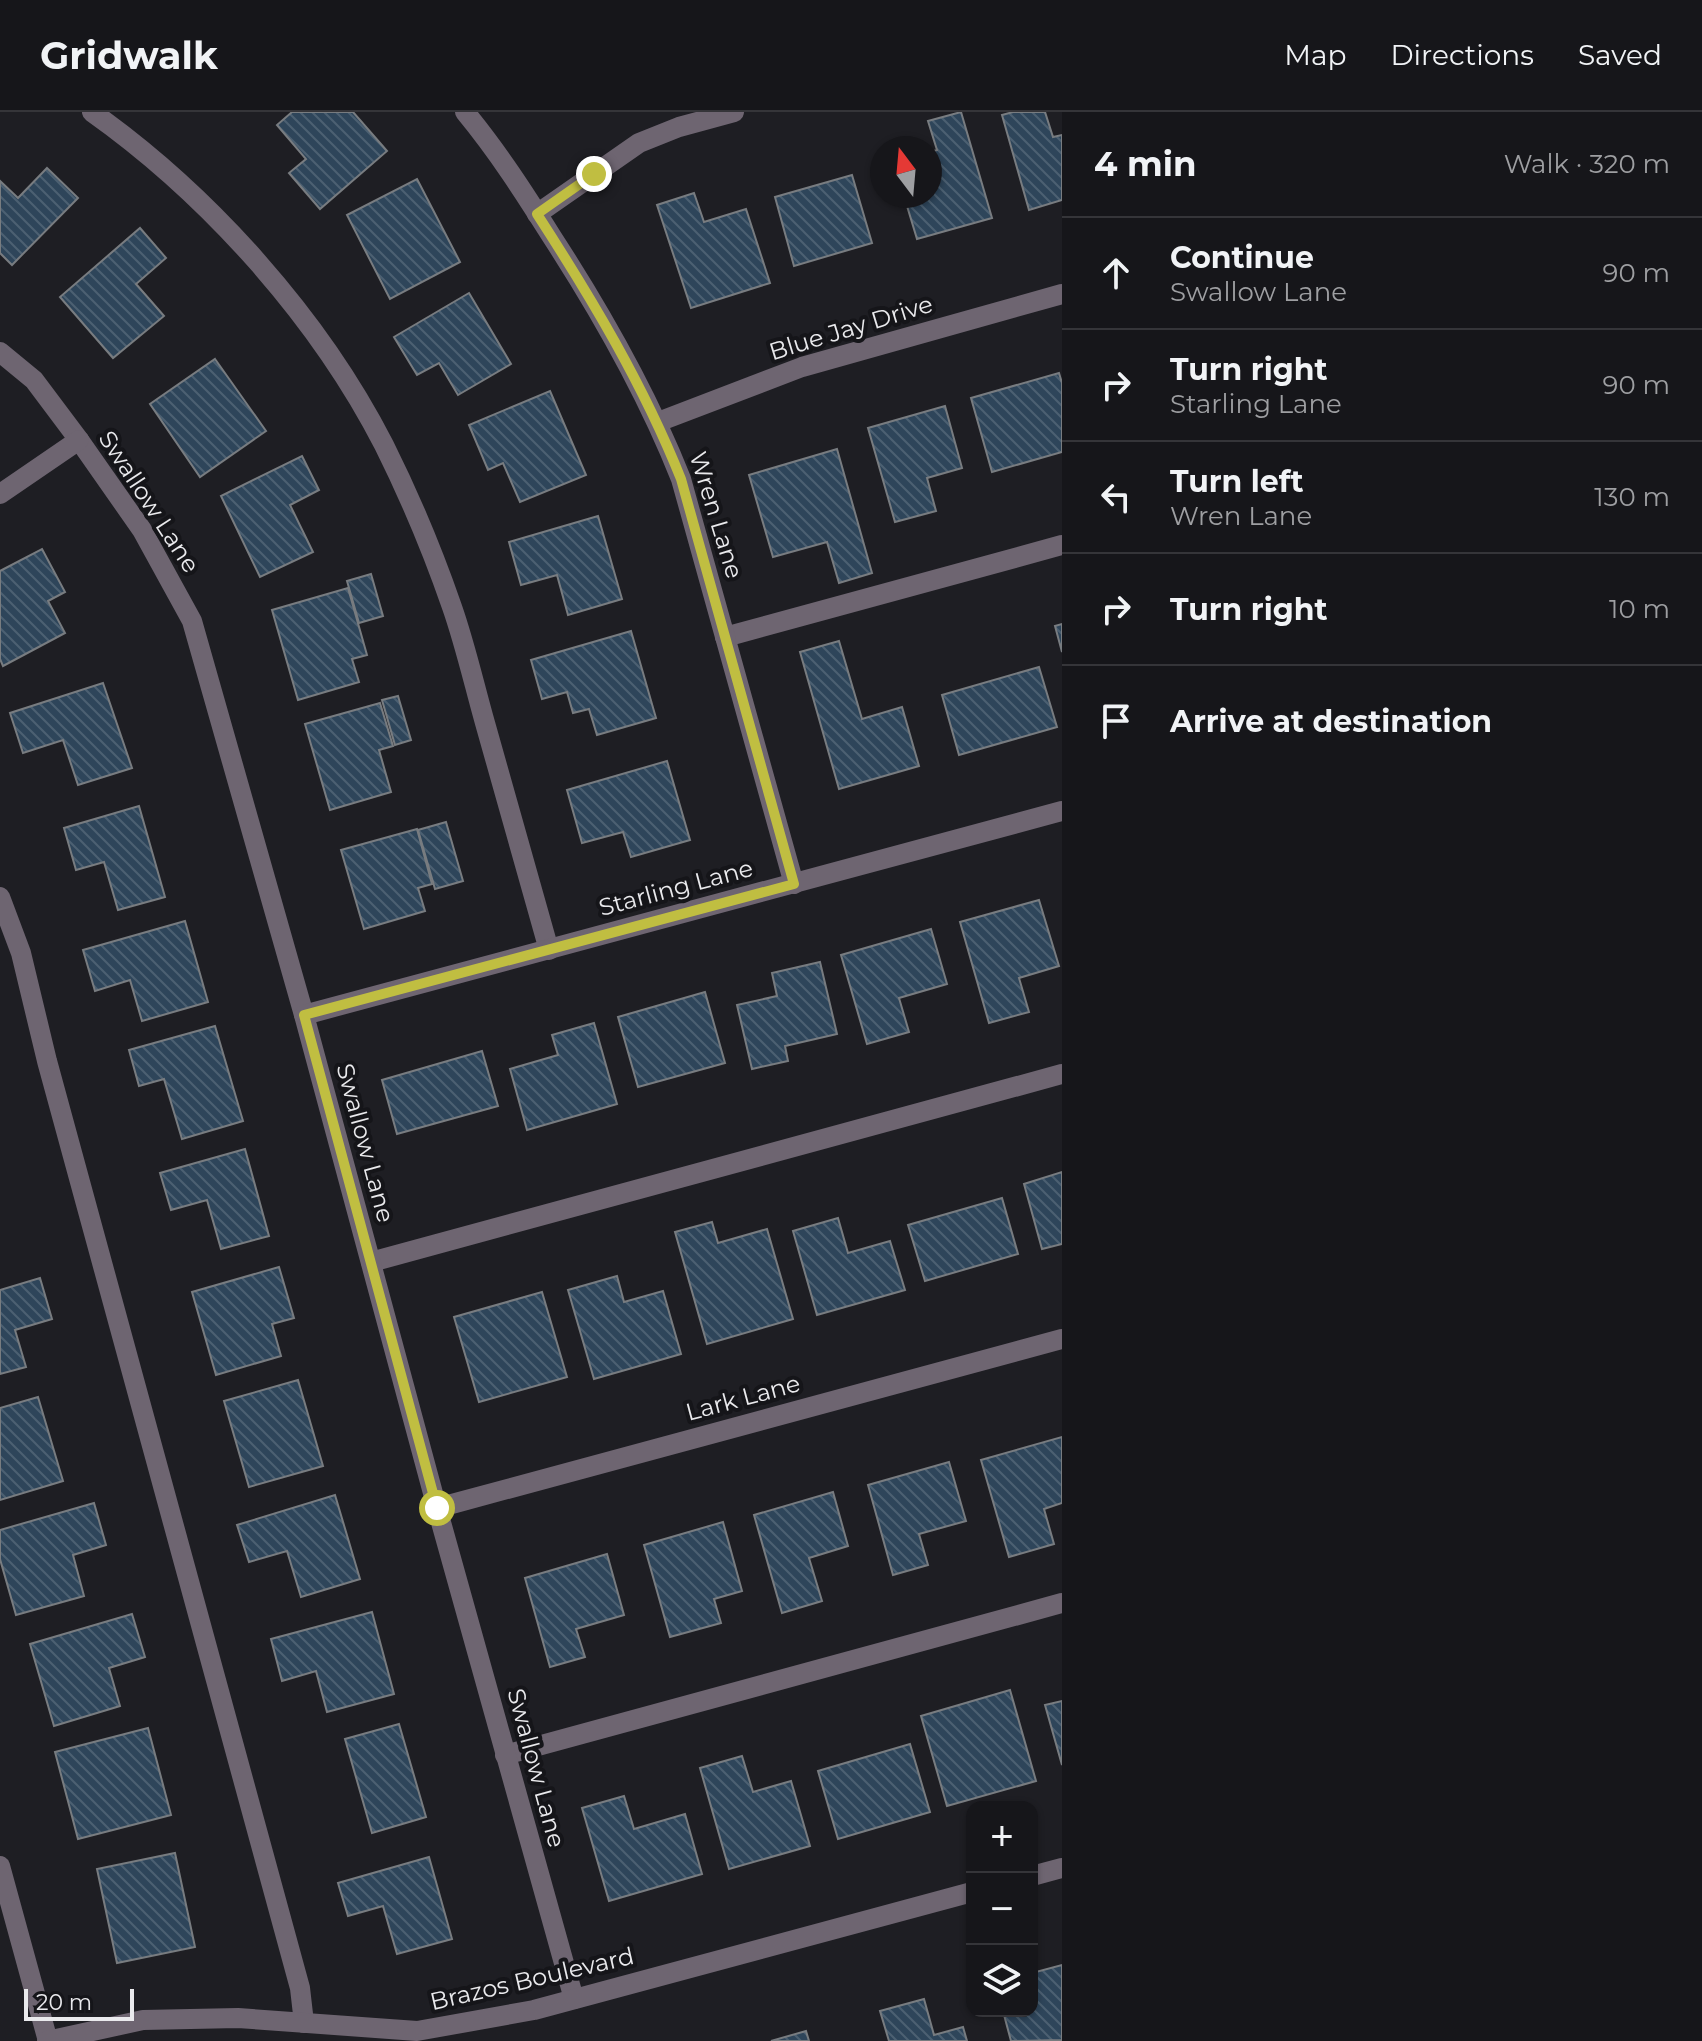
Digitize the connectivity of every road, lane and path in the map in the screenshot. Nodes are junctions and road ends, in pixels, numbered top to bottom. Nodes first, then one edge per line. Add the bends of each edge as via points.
1 (92, 112) edge
2 (465, 112) edge
3 (734, 112) edge
4 (537, 214) junction
5 (1062, 294) edge
6 (0, 352) edge
7 (658, 422) junction
8 (79, 440) junction
9 (0, 494) edge
10 (1062, 545) edge
11 (725, 637) junction
12 (1062, 811) edge
13 (794, 884) junction
14 (0, 897) edge
15 (549, 950) junction
16 (304, 1015) junction
17 (1062, 1074) edge
18 (371, 1262) junction
19 (1062, 1339) edge
20 (437, 1508) junction
21 (1062, 1603) edge
22 (505, 1755) junction
23 (0, 1866) edge
24 (1062, 1868) edge
25 (1038, 1874) edge
26 (966, 1894) edge
27 (574, 1999) junction
28 (304, 2023) junction
29 (47, 2041) edge

1 - 15 street via 135,143 280,289 337,367 383,444 453,609
2 - 4 street, Wren Lane via 500,154
3 - 4 street via 639,143
4 - 7 street, Wren Lane via 591,297
5 - 7 street, Blue Jay Drive via 802,367
6 - 8 street, Swallow Lane via 34,380
7 - 11 street, Wren Lane via 681,479
8 - 9 street
8 - 16 street, Swallow Lane via 142,530 192,621
10 - 11 street
11 - 13 street, Wren Lane
12 - 13 street, Starling Lane
13 - 15 street, Starling Lane
14 - 28 street via 21,953 300,1988
15 - 16 street, Starling Lane
16 - 18 street, Swallow Lane
17 - 18 street
18 - 20 street, Swallow Lane
19 - 20 street, Lark Lane
20 - 22 street, Swallow Lane
21 - 22 street
22 - 27 street, Swallow Lane
23 - 29 street
24 - 25 street
26 - 27 street, Brazos Boulevard
27 - 28 street, Brazos Boulevard via 417,2031
28 - 29 street, Brazos Boulevard via 143,2020

